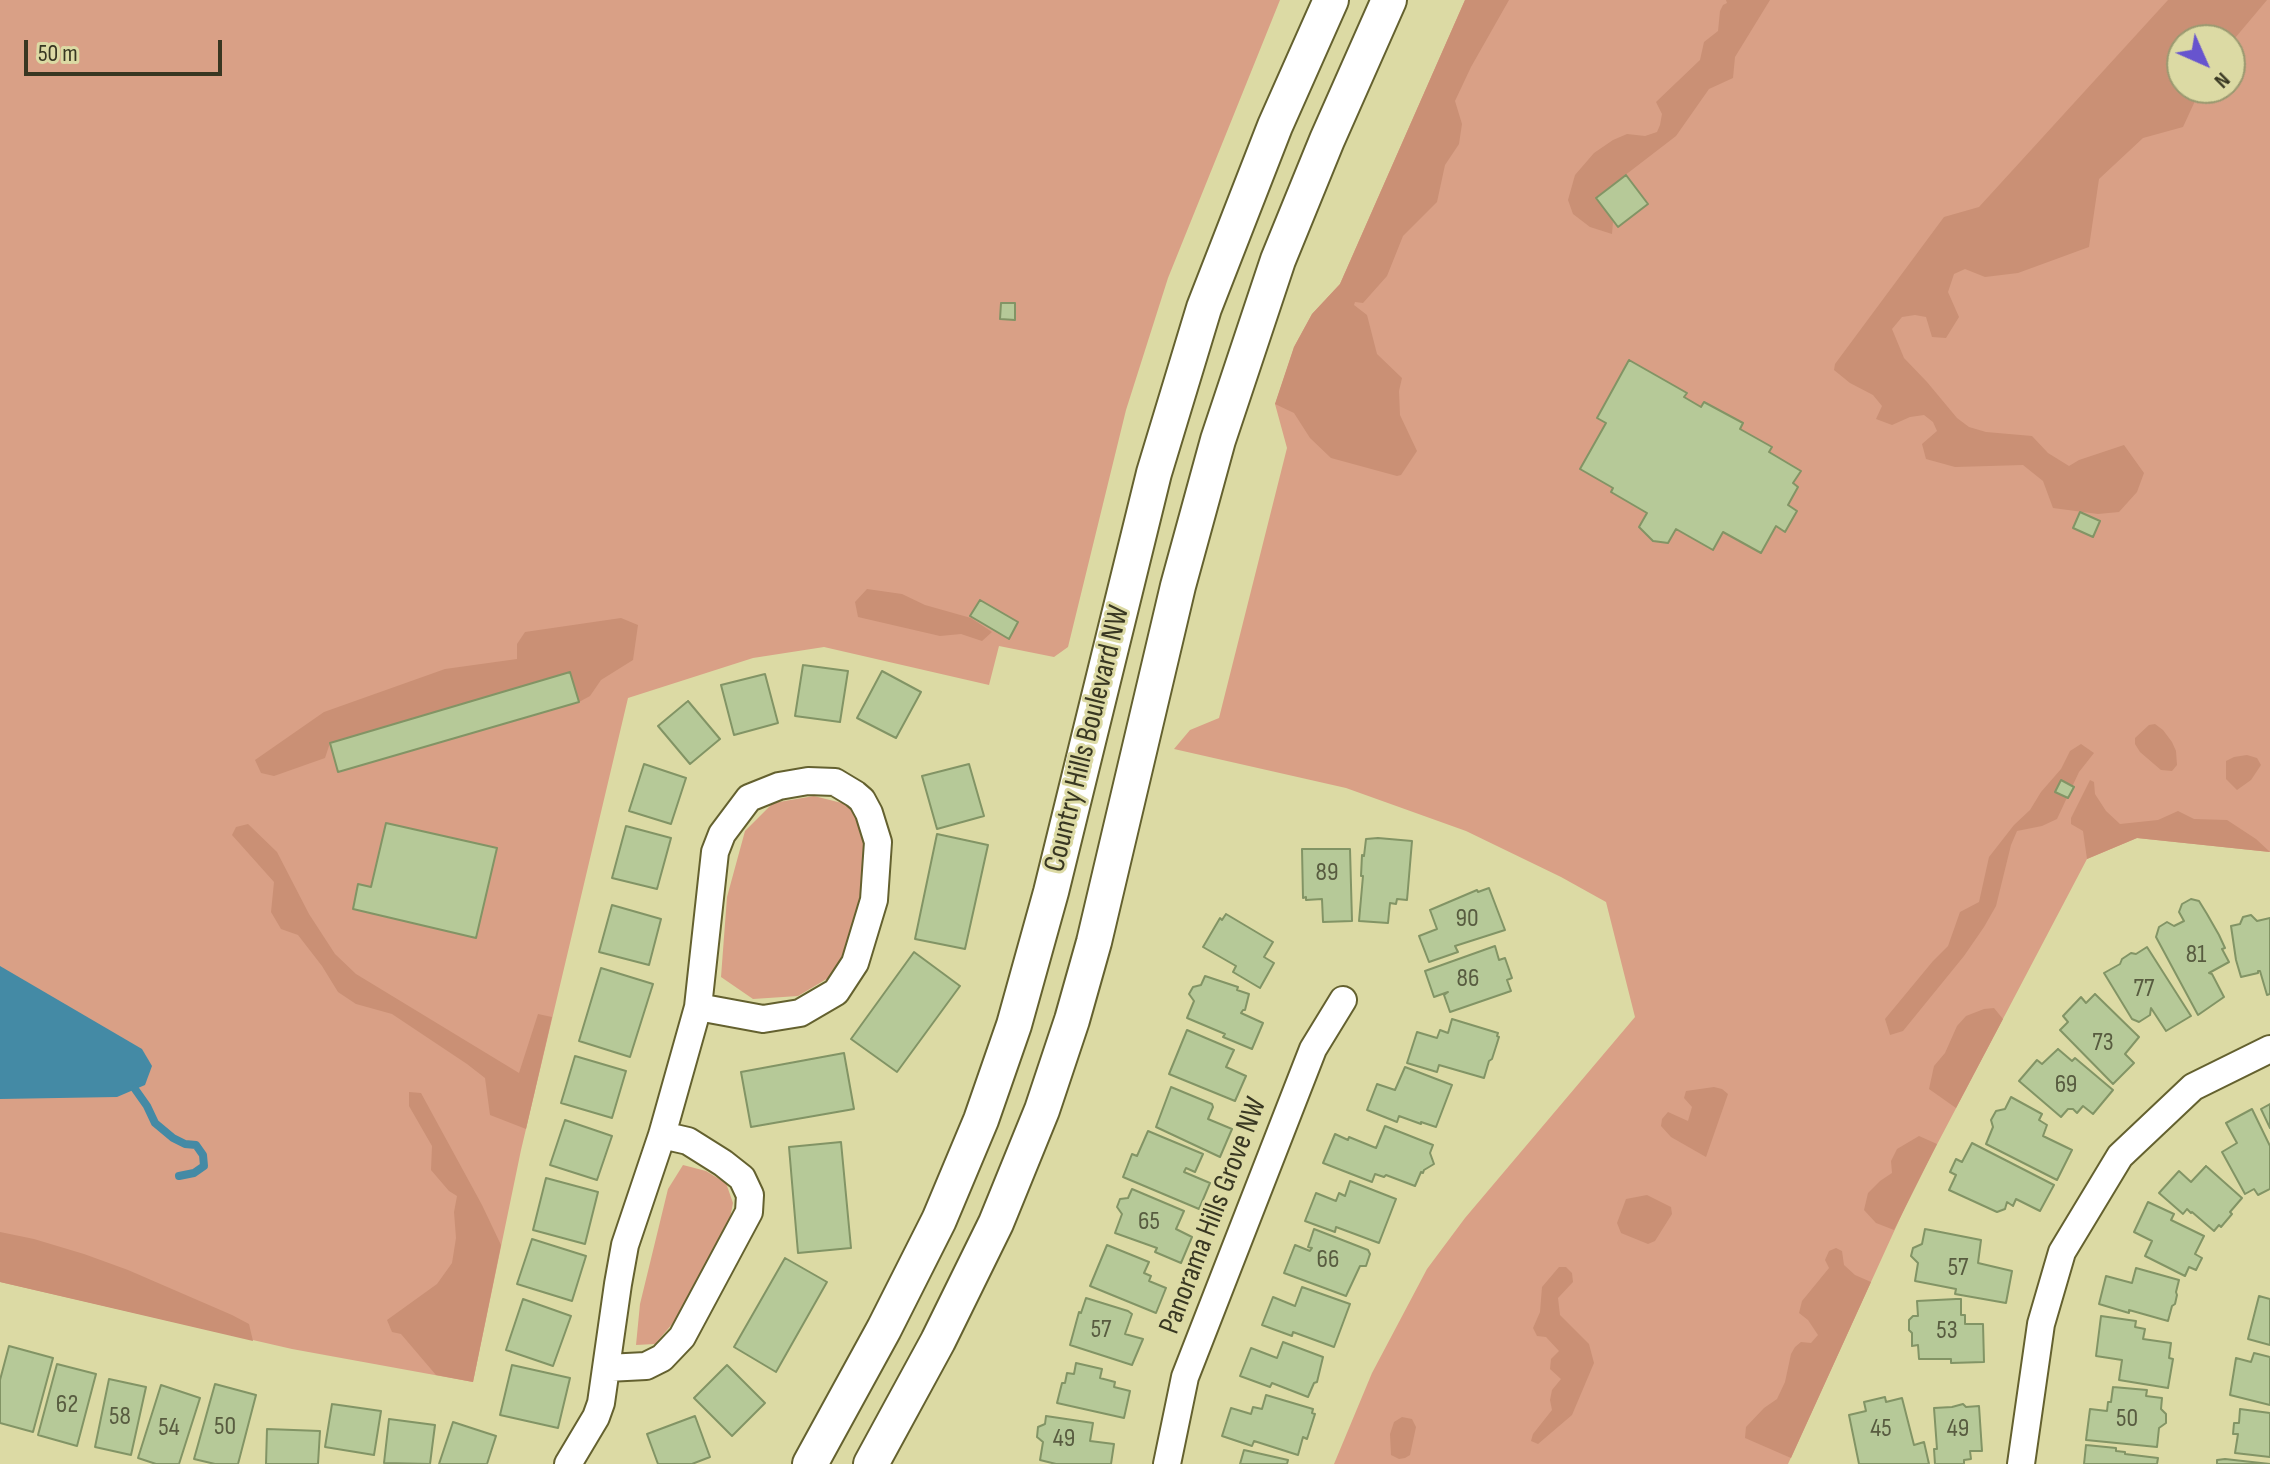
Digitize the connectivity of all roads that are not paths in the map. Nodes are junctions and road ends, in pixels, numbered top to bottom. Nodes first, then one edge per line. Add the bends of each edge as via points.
1 (1331, 0) edge
2 (1389, 0) edge
3 (1343, 1000) dead end
4 (698, 1007) junction
5 (2270, 1049) edge
6 (662, 1135) junction
7 (607, 1368) junction
8 (568, 1464) edge
9 (810, 1464) edge
10 (871, 1464) edge
11 (1167, 1464) edge
12 (2021, 1464) edge

1 - 9 main road, Country Hills Boulevard NW via 1204,308 1154,473 1047,907 981,1120 939,1220
2 - 10 main road, Country Hills Boulevard NW via 1278,260 1218,440 1094,942 1042,1110 996,1223
3 - 11 street, Panorama Hills Grove NW via 1313,1049 1185,1377
4 - 4 street via 763,1019 800,1013 836,992 855,963 874,900 878,842 869,813 855,794 835,782 779,786 749,798 732,818 715,852
4 - 6 street
5 - 12 street via 2193,1087 2120,1156 2062,1252 2041,1324
6 - 7 street via 625,1245
6 - 7 street via 688,1141 742,1178 750,1195 749,1212 672,1348 646,1366
7 - 8 street via 596,1417

